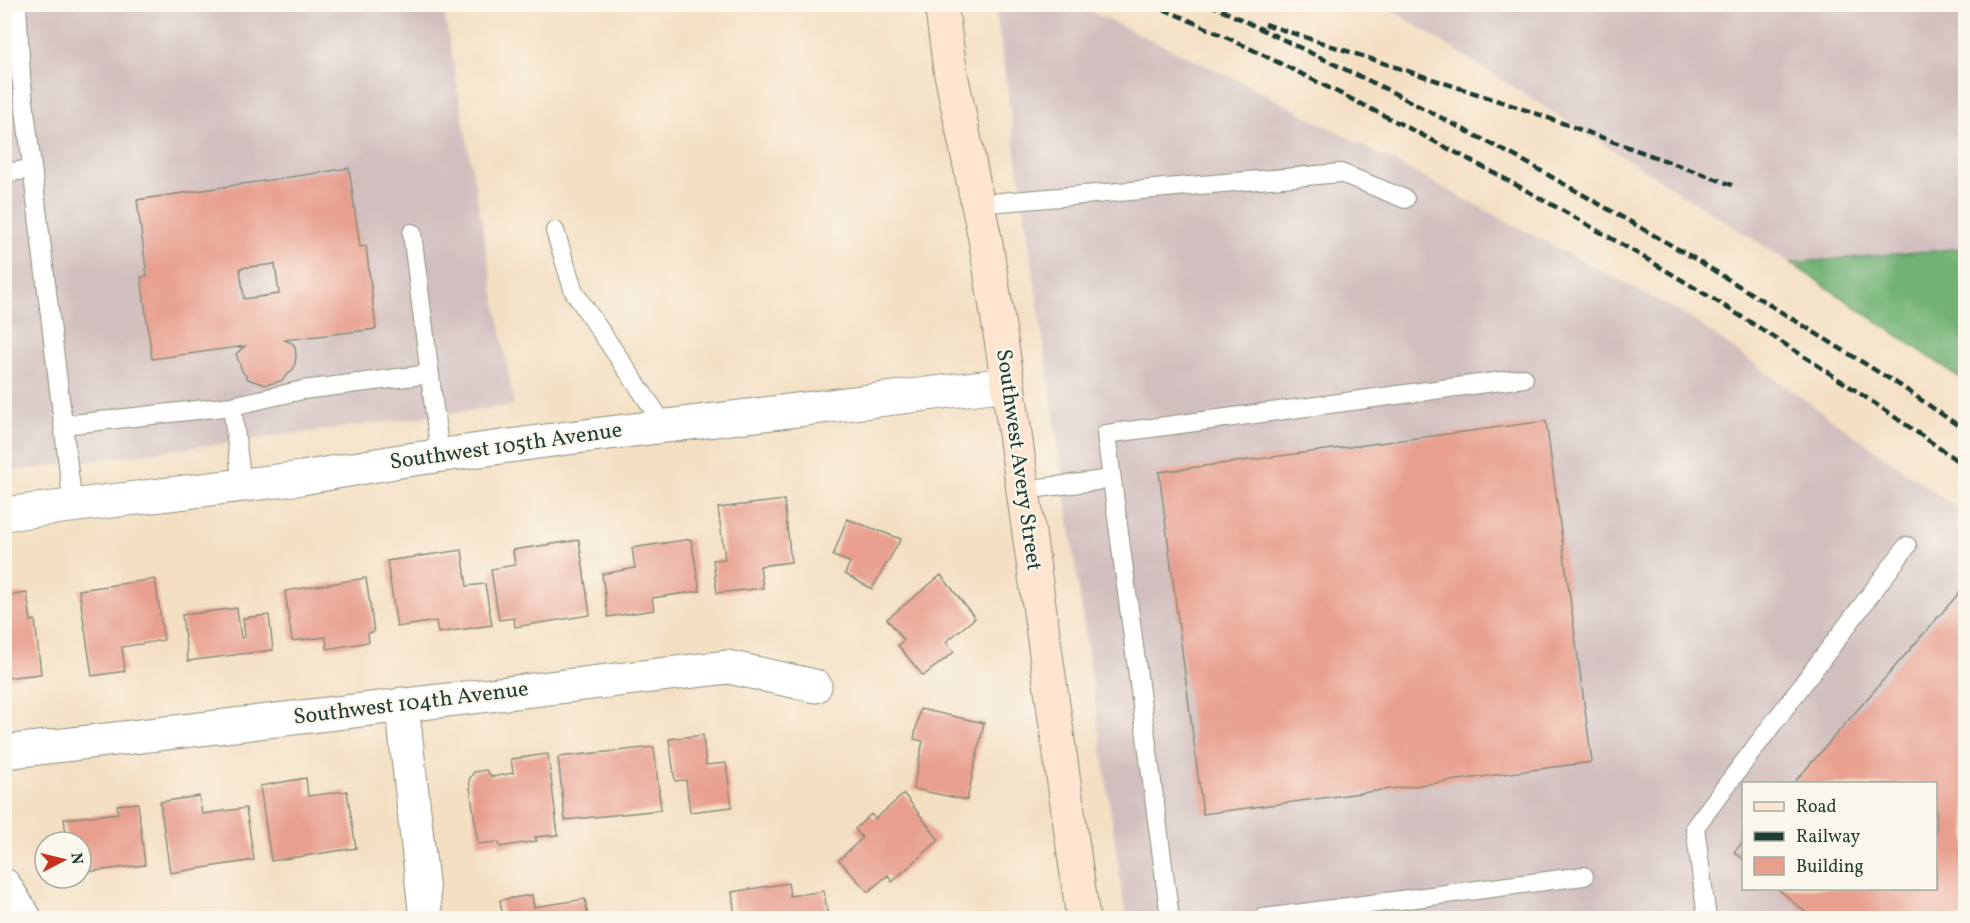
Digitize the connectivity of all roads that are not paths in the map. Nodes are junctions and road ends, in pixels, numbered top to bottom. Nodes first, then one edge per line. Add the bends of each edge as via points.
1 (17, 4) edge
2 (942, 4) edge
3 (11, 25) edge
4 (32, 169) junction
5 (4, 173) edge
6 (1405, 199) dead end
7 (978, 204) junction
8 (555, 231) dead end
9 (412, 233) dead end
10 (430, 374) junction
11 (1524, 378) dead end
12 (1008, 384) junction
13 (232, 406) junction
14 (64, 425) junction
15 (665, 426) junction
16 (440, 455) junction
17 (1112, 478) junction
18 (242, 485) junction
19 (1023, 490) junction
20 (74, 506) junction
21 (4, 514) edge
22 (1907, 546) dead end
23 (815, 686) dead end
24 (402, 704) junction
25 (4, 752) edge
26 (1584, 876) dead end
27 (4, 885) edge
28 (25, 918) edge
29 (426, 918) edge
30 (1083, 918) edge
31 (1170, 918) edge
32 (1263, 918) edge
33 (1707, 918) edge

1 - 3 lane
2 - 7 main road, Southwest Avery Street via 950,69
3 - 4 lane
4 - 5 lane
4 - 14 lane
6 - 7 lane via 1341,173
7 - 12 main road, Southwest Avery Street
8 - 15 lane via 574,292
9 - 10 lane
10 - 13 lane via 303,390
10 - 16 lane
11 - 17 lane via 1106,434
12 - 15 street, Southwest 105th Avenue
12 - 19 main road, Southwest Avery Street
13 - 14 lane
13 - 18 lane
14 - 20 lane
15 - 16 street, Southwest 105th Avenue
16 - 18 street, Southwest 105th Avenue
17 - 19 lane
17 - 31 lane
18 - 20 street, Southwest 105th Avenue
19 - 30 main road, Southwest Avery Street
20 - 21 street, Southwest 105th Avenue
22 - 33 lane via 1695,827
23 - 24 street, Southwest 104th Avenue via 728,667
24 - 25 street, Southwest 104th Avenue
24 - 29 street
26 - 32 lane
27 - 28 street

